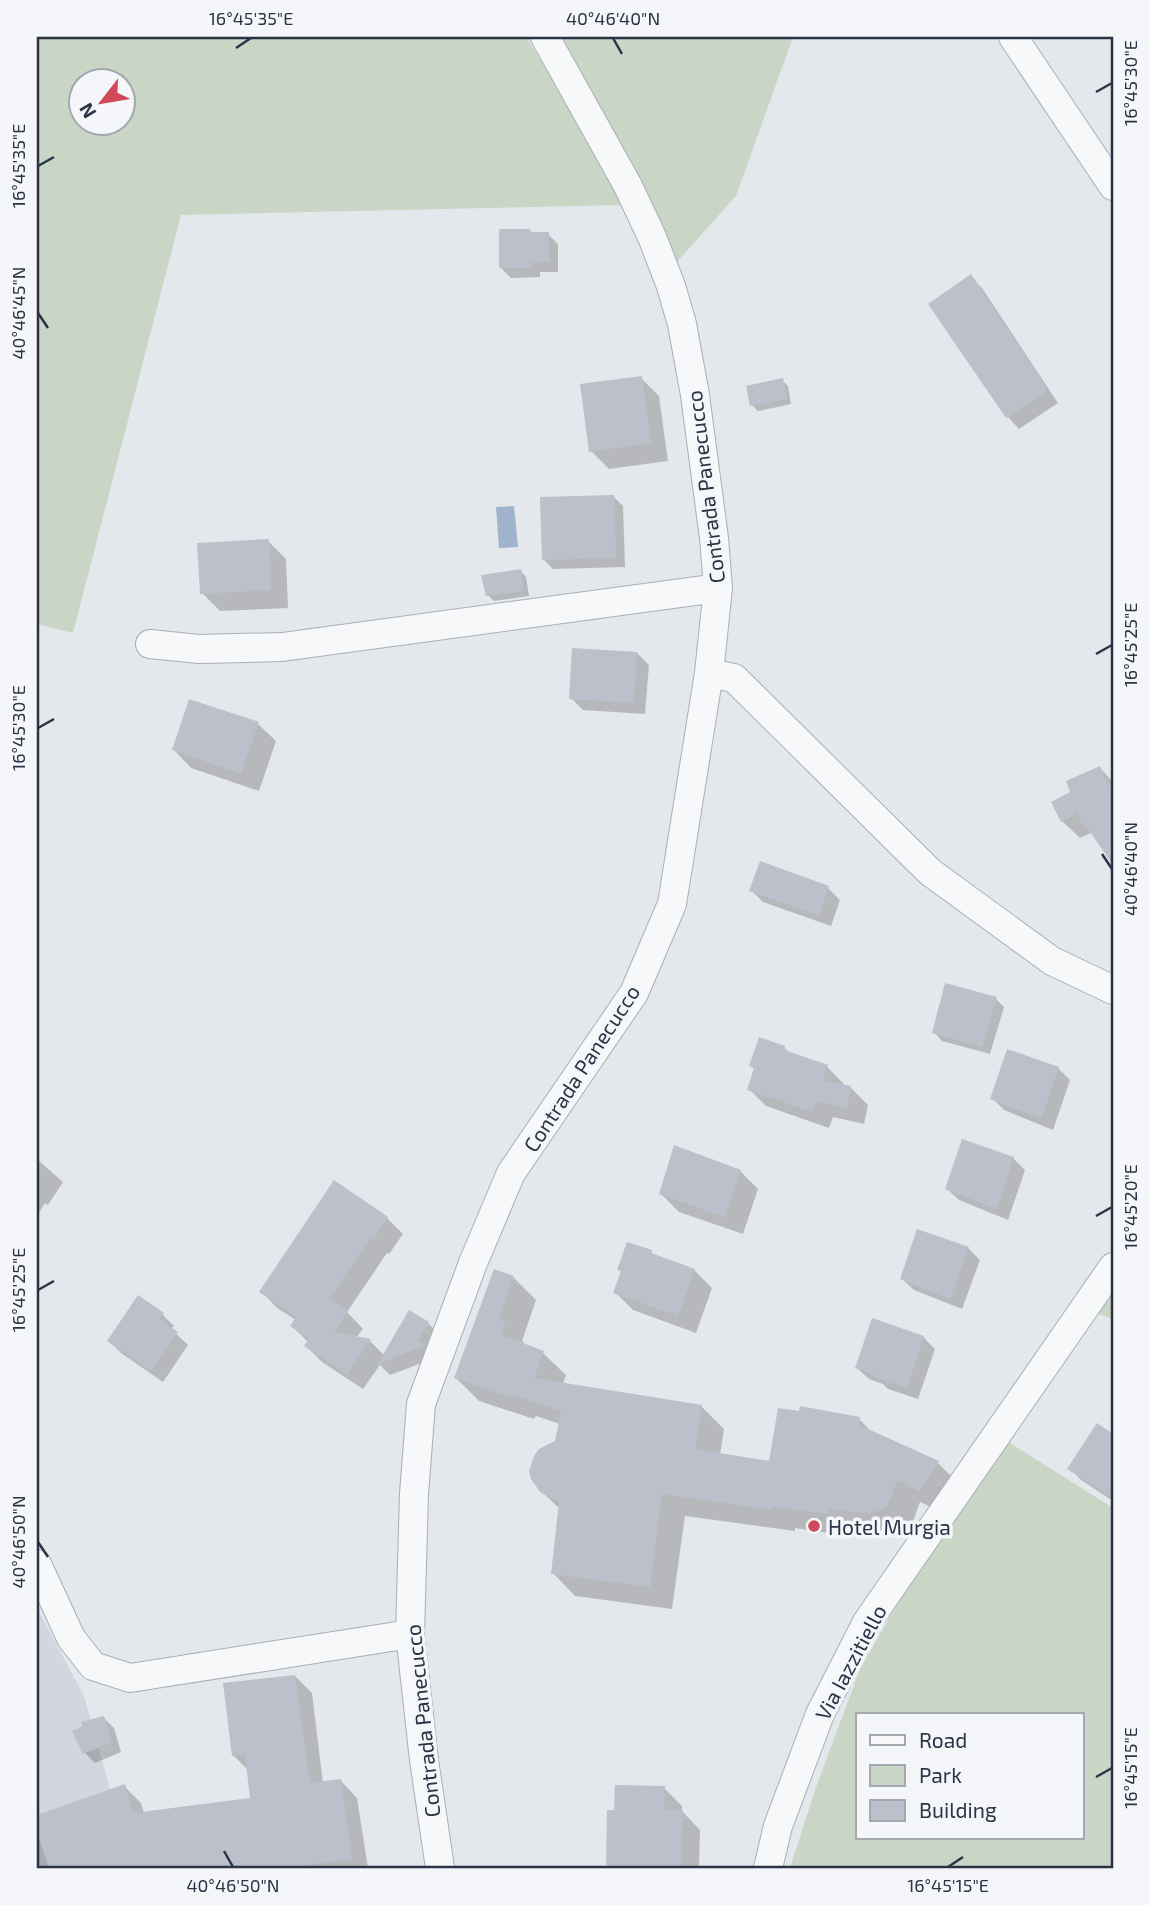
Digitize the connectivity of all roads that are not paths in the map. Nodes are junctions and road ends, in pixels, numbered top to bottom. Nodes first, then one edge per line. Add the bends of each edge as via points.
1 (545, 37) edge
2 (1013, 37) edge
3 (1113, 187) edge
4 (718, 588) junction
5 (150, 643) dead end
6 (709, 673) junction
7 (1113, 990) edge
8 (1113, 1267) edge
9 (37, 1564) edge
10 (410, 1634) junction
11 (440, 1868) edge
12 (768, 1868) edge

1 - 4 street, Contrada Panecucco via 628,186 671,286 695,395
2 - 3 street
4 - 5 street via 282,647 199,649
4 - 6 street, Contrada Panecucco
6 - 7 street via 734,678 930,872 1052,961
6 - 10 street, Contrada Panecucco via 672,904 634,993 511,1173 421,1404
8 - 12 street, Via Iazzitiello via 867,1622 820,1714 778,1826
9 - 10 street via 71,1638 93,1666 130,1678
10 - 11 street, Contrada Panecucco

